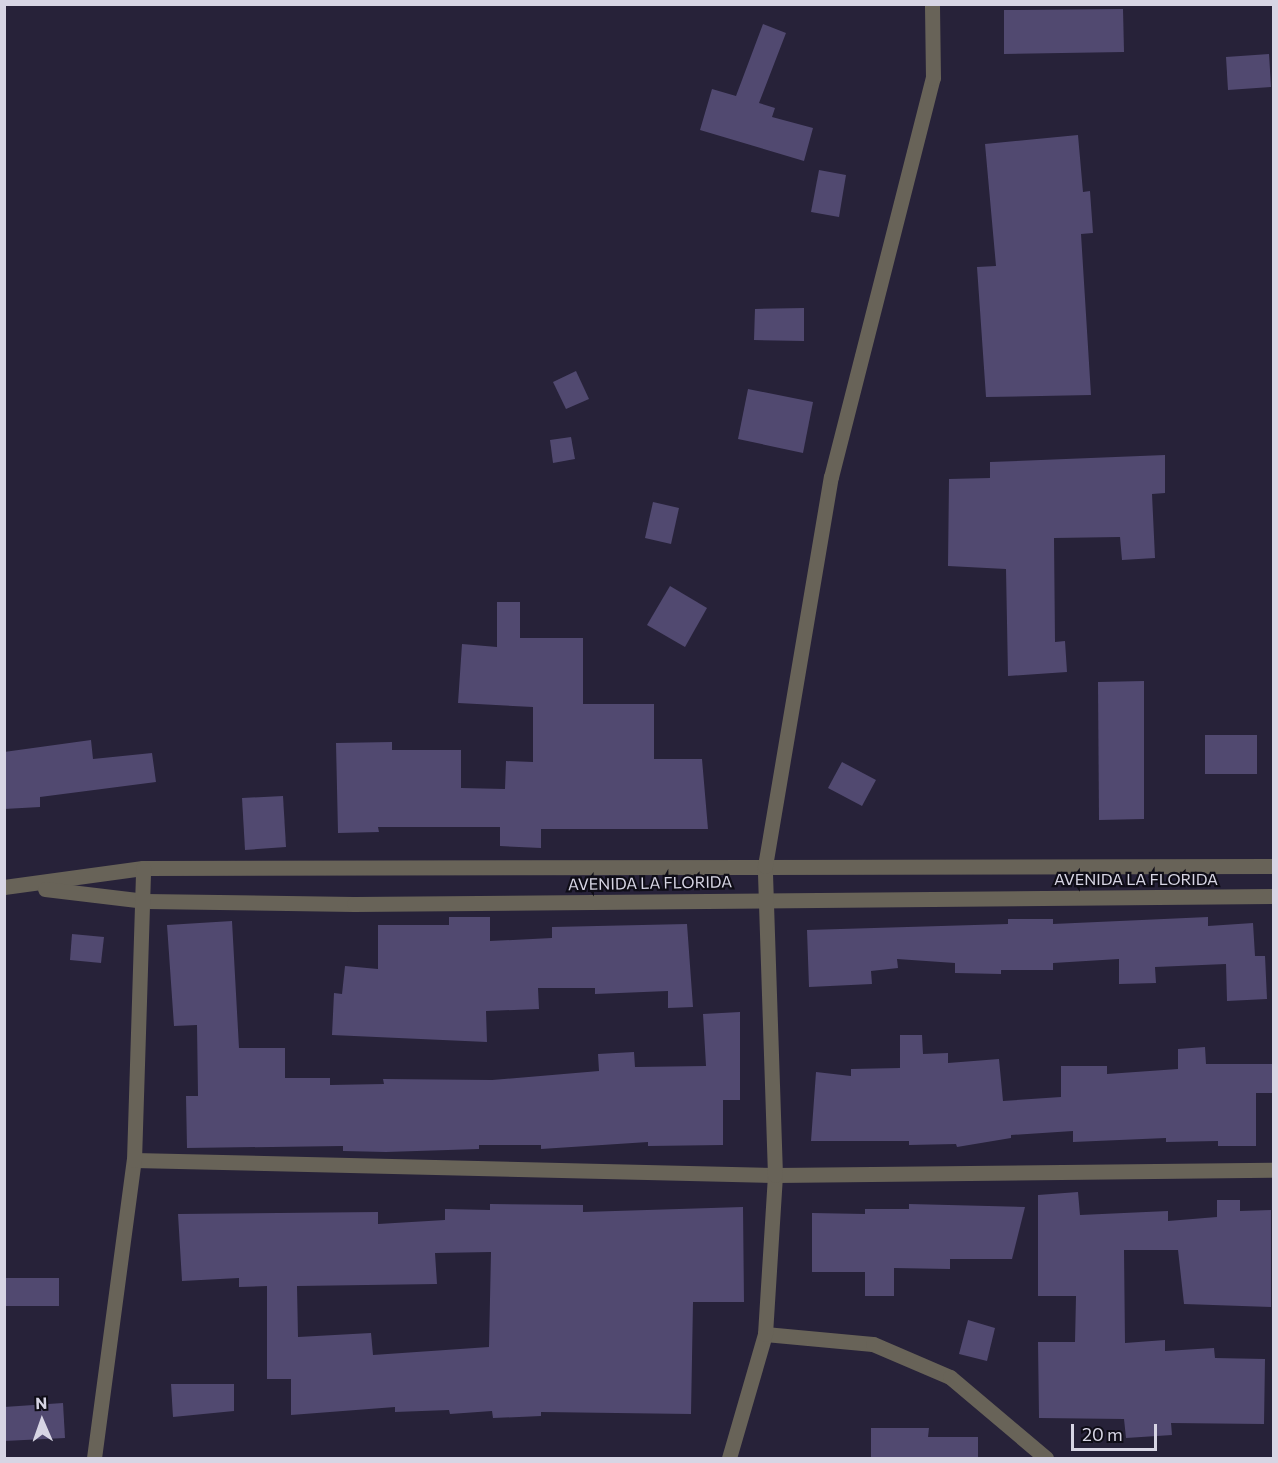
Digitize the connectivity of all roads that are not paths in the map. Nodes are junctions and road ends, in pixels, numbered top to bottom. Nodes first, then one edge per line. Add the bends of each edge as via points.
1 (932, 4) edge
2 (765, 866) junction
3 (1274, 866) edge
4 (143, 868) junction
5 (27, 886) junction
6 (4, 887) edge
7 (1274, 896) edge
8 (769, 899) junction
9 (145, 901) junction
10 (134, 1160) junction
11 (1274, 1170) edge
12 (775, 1175) junction
13 (765, 1334) junction
14 (94, 1458) edge
15 (729, 1458) edge
16 (1046, 1458) edge

1 - 2 street via 933,78 831,477
2 - 3 street
2 - 4 street
2 - 8 street
4 - 5 street
4 - 9 street
5 - 6 street
5 - 9 street, AVENIDA LA FLORIDA
7 - 8 street, AVENIDA LA FLORIDA
8 - 9 street, AVENIDA LA FLORIDA via 354,904
8 - 12 street
9 - 10 street
10 - 12 street
10 - 14 street
11 - 12 street
12 - 13 street
13 - 15 street
13 - 16 street via 873,1344 950,1377

